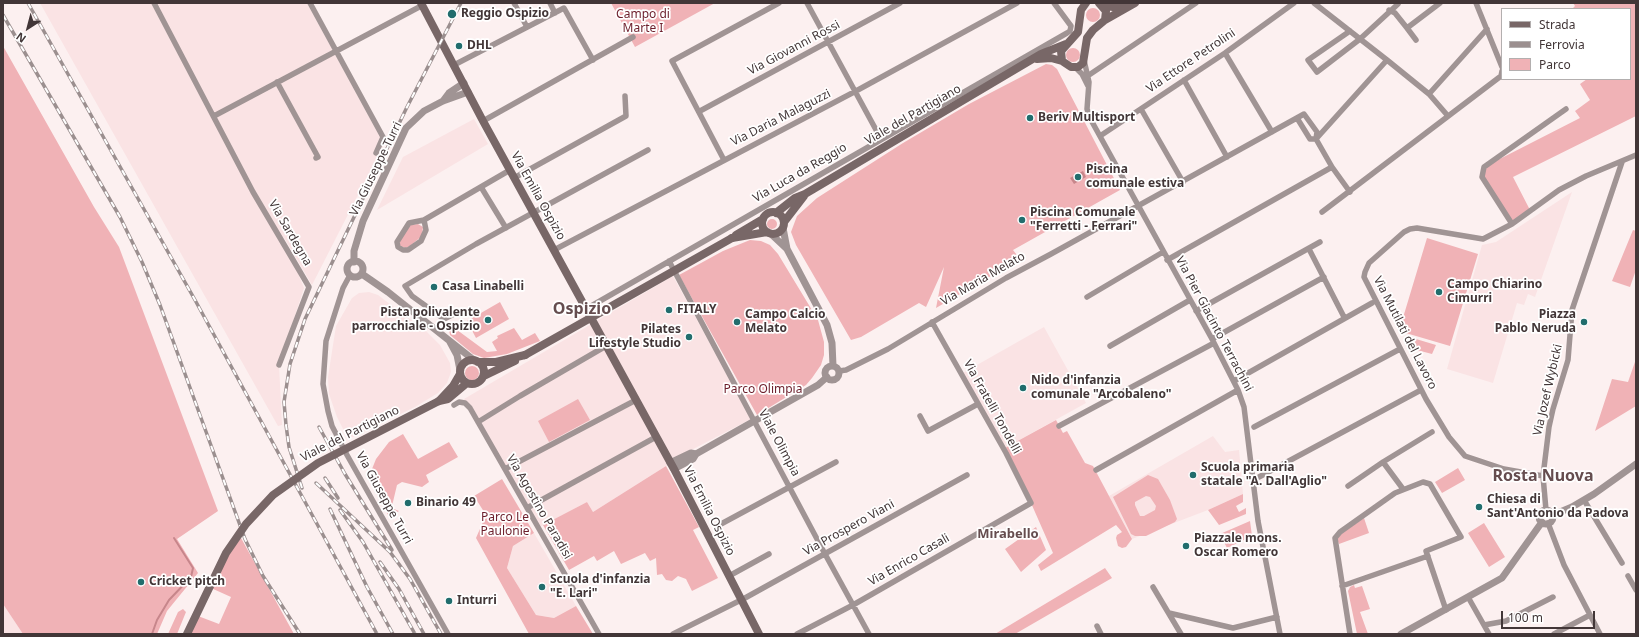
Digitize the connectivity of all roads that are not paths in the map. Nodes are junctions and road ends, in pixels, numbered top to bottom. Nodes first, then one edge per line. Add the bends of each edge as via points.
1 (154, 3) edge
2 (310, 3) edge
3 (514, 3) edge
4 (550, 3) edge
5 (779, 3) edge
6 (807, 3) edge
7 (900, 3) edge
8 (1017, 3) edge
9 (1054, 3) edge
10 (1123, 3) edge
11 (1135, 3) edge
12 (1196, 3) edge
13 (1294, 3) edge
14 (1314, 3) edge
15 (1440, 3) edge
16 (1476, 3) edge
17 (422, 4) edge
18 (1083, 4) edge
19 (1100, 4) edge
20 (1398, 4) edge
21 (1390, 10) junction
22 (555, 13) junction
23 (1105, 20) junction
24 (527, 27) junction
25 (1407, 28) junction
26 (1487, 29) junction
27 (1350, 31) junction
28 (633, 37) dead end
29 (1360, 40) junction
30 (1416, 40) dead end
31 (828, 42) junction
32 (1066, 44) junction
33 (336, 51) junction
34 (1225, 53) junction
35 (593, 60) junction
36 (1034, 60) junction
37 (1084, 60) junction
38 (1386, 60) junction
39 (1062, 61) junction
40 (1501, 64) edge
41 (454, 65) junction
42 (1075, 67) junction
43 (1088, 75) junction
44 (1501, 76) edge
45 (1184, 80) junction
46 (277, 82) junction
47 (464, 84) junction
48 (1089, 88) junction
49 (856, 91) junction
50 (468, 92) junction
51 (1429, 94) junction
52 (625, 96) dead end
53 (443, 101) junction
54 (1141, 108) junction
55 (1566, 109) dead end
56 (700, 111) junction
57 (214, 116) junction
58 (1448, 116) junction
59 (1297, 118) junction
60 (483, 121) junction
61 (1272, 132) junction
62 (1100, 136) junction
63 (881, 139) junction
64 (1316, 139) junction
65 (648, 150) dead end
66 (376, 153) dead end
67 (1636, 155) edge
68 (1227, 157) junction
69 (316, 158) dead end
70 (724, 160) junction
71 (1622, 162) junction
72 (1332, 167) junction
73 (510, 170) junction
74 (514, 178) junction
75 (1183, 182) junction
76 (481, 186) junction
77 (1350, 192) junction
78 (805, 194) junction
79 (1139, 206) junction
80 (1322, 212) dead end
81 (533, 213) junction
82 (776, 213) junction
83 (763, 219) junction
84 (424, 220) junction
85 (1512, 224) junction
86 (783, 225) junction
87 (506, 228) junction
88 (768, 233) junction
89 (732, 238) junction
90 (1320, 242) dead end
91 (1309, 249) junction
92 (554, 250) junction
93 (787, 250) junction
94 (1163, 252) junction
95 (1167, 260) junction
96 (669, 261) junction
97 (354, 262) junction
98 (362, 274) junction
99 (350, 275) junction
100 (1324, 277) junction
101 (1087, 297) dead end
102 (1190, 300) junction
103 (1372, 303) dead end
104 (586, 309) junction
105 (1196, 311) junction
106 (458, 312) dead end
107 (1344, 317) junction
108 (932, 322) junction
109 (449, 340) junction
110 (1213, 341) junction
111 (606, 346) junction
112 (1110, 346) dead end
113 (1400, 349) junction
114 (525, 355) junction
115 (477, 361) junction
116 (279, 365) dead end
117 (836, 368) junction
118 (460, 372) junction
119 (484, 376) junction
120 (827, 377) junction
121 (1234, 381) junction
122 (467, 383) junction
123 (1238, 390) junction
124 (1421, 390) junction
125 (636, 400) junction
126 (439, 402) junction
127 (978, 404) junction
128 (454, 405) dead end
129 (920, 416) dead end
130 (755, 421) junction
131 (478, 422) junction
132 (1059, 426) dead end
133 (1254, 427) dead end
134 (1432, 432) dead end
135 (656, 437) junction
136 (836, 462) dead end
137 (1383, 462) junction
138 (1636, 464) edge
139 (672, 466) junction
140 (505, 469) junction
141 (1096, 470) dead end
142 (967, 475) dead end
143 (1543, 476) junction
144 (1259, 477) dead end
145 (1348, 486) dead end
146 (790, 487) junction
147 (1403, 489) junction
148 (1584, 500) junction
149 (1031, 503) joint
150 (527, 508) junction
151 (1546, 510) junction
152 (1552, 515) junction
153 (1545, 523) junction
154 (721, 524) dead end
155 (769, 554) dead end
156 (825, 554) junction
157 (1428, 556) junction
158 (1622, 563) dead end
159 (729, 576) junction
160 (1628, 576) dead end
161 (1153, 586) dead end
162 (1342, 586) junction
163 (1636, 590) edge
164 (1468, 597) junction
165 (1553, 597) dead end
166 (742, 600) junction
167 (853, 605) junction
168 (1446, 610) junction
169 (1169, 613) junction
170 (1590, 615) junction
171 (1278, 618) junction
172 (1484, 625) junction
173 (1097, 626) dead end
174 (187, 634) edge
175 (448, 634) edge
176 (599, 634) edge
177 (673, 634) edge
178 (759, 634) edge
179 (797, 634) edge
180 (870, 634) edge
181 (1101, 634) edge
182 (1181, 634) edge
183 (1280, 634) edge
184 (1350, 634) edge
185 (1401, 634) edge
186 (1489, 634) edge
187 (1554, 634) edge
188 (1600, 634) edge

1 - 57 street
2 - 33 street
3 - 24 street
4 - 22 street
5 - 56 street via 672,61
6 - 31 street
7 - 31 street, Via Giovanni Rossi
8 - 49 street, Via Daria Malaguzzi
9 - 63 street, Via Luca da Reggio via 1071,26 1070,31
10 - 19 main road via 1113,7
11 - 23 main road
12 - 43 street
13 - 34 street, Via Ettore Petrolini
14 - 27 street
15 - 25 street
16 - 26 street
17 - 33 street
17 - 41 main road, Via Emilia Ospizio
18 - 32 main road, Viale del Partigiano via 1078,32
19 - 23 main road via 1106,11
20 - 21 street
21 - 25 street
21 - 29 street
22 - 24 street
22 - 35 street via 564,8
23 - 37 main road via 1088,38
24 - 41 street
25 - 30 street
26 - 40 street
26 - 51 street
27 - 29 street
27 - 29 street via 1308,60 1317,72
28 - 35 street
29 - 38 street
31 - 49 street
31 - 56 street, Via Giovanni Rossi
32 - 36 main road, Viale del Partigiano via 1041,54
32 - 39 main road, Viale del Partigiano via 1061,52
33 - 46 street
33 - 66 street via 383,138
34 - 45 street, Via Ettore Petrolini
34 - 61 street
35 - 60 street
36 - 39 main road, Viale del Partigiano via 1051,58
36 - 78 main road, Viale del Partigiano
37 - 42 main road
37 - 43 street, Via Pier Giacinto Terrachini
38 - 51 street
38 - 64 street
39 - 42 main road, Viale del Partigiano via 1067,66
41 - 47 main road, Via Emilia Ospizio
42 - 48 street
43 - 48 street, Via Pier Giacinto Terrachini
44 - 58 street
45 - 54 street, Via Ettore Petrolini
45 - 68 street
46 - 57 street
46 - 69 street via 318,157
47 - 50 main road, Via Emilia Ospizio
47 - 53 street, Via Giuseppe Turri via 449,93
48 - 62 street, Via Pier Giacinto Terrachini via 1088,114
49 - 63 street
49 - 70 street, Via Daria Malaguzzi
50 - 53 street, Via Giuseppe Turri
50 - 60 main road, Via Emilia Ospizio
51 - 58 street
52 - 74 street via 626,116
53 - 97 street, Via Giuseppe Turri via 415,118 403,134 363,221 353,252
54 - 62 street, Via Ettore Petrolini
54 - 75 street
55 - 85 street via 1484,167 1482,177
56 - 70 street
57 - 116 street, Via Sardegna via 253,192 309,287
58 - 77 street
59 - 61 street, Via Maria Melato
59 - 64 street via 1310,139
59 - 64 street via 1304,114 1317,132
60 - 73 main road, Via Emilia Ospizio
61 - 68 street, Via Maria Melato
62 - 79 street, Via Pier Giacinto Terrachini
63 - 96 street, Via Luca da Reggio
64 - 72 street
65 - 81 street
67 - 71 street, Via Mutilati del Lavoro
68 - 75 street, Via Maria Melato
70 - 92 street, Via Daria Malaguzzi
71 - 85 street, Via Mutilati del Lavoro via 1559,190
71 - 143 street, Via Jozef Wybicki via 1572,310 1568,360 1552,409
72 - 77 street
72 - 95 street
73 - 74 main road, Via Emilia Ospizio
73 - 76 street
74 - 81 main road, Via Emilia Ospizio
75 - 79 street, Via Maria Melato
76 - 84 street
76 - 87 street
77 - 80 street
78 - 82 main road, Viale del Partigiano via 795,198
78 - 86 main road, Viale del Partigiano via 789,212
79 - 94 street, Via Pier Giacinto Terrachini
79 - 108 street, Via Maria Melato via 1006,278
81 - 87 street
81 - 92 main road, Via Emilia Ospizio
82 - 83 main road, Viale del Partigiano via 767,214
82 - 86 main road via 781,216
83 - 88 main road via 763,227
83 - 89 main road, Viale del Partigiano
84 - 84 street via 409,223 397,242 398,247 408,250 421,241 426,230
85 - 113 street, Via Mutilati del Lavoro via 1483,240 1417,228 1410,229 1369,263 1364,277
86 - 88 main road, Viale del Partigiano via 779,232
86 - 93 street
87 - 106 street via 405,286 412,296 444,319
88 - 89 main road, Viale del Partigiano
88 - 93 street
89 - 114 main road, Viale del Partigiano, bridge
90 - 91 street
91 - 100 street
91 - 105 street
92 - 104 main road, Via Emilia Ospizio
93 - 117 street via 828,325
94 - 95 street, Via Pier Giacinto Terrachini
94 - 101 street
95 - 102 street, Via Pier Giacinto Terrachini
96 - 104 street, Via Luca da Reggio
96 - 130 street, Viale Olimpia
97 - 98 street via 362,265
97 - 99 street via 348,268
98 - 99 street via 357,277
98 - 109 street
99 - 175 street, Via Giuseppe Turri via 342,288 326,341 323,384 332,426
100 - 107 street
100 - 110 street
102 - 105 street, Via Pier Giacinto Terrachini
102 - 112 street
103 - 107 street
104 - 111 main road, Via Emilia Ospizio
105 - 110 street, Via Pier Giacinto Terrachini
107 - 121 street
108 - 117 street, Via Maria Melato via 888,349 846,370
108 - 127 street, Via Fratelli Tondelli
109 - 115 street
109 - 118 street via 457,355
110 - 121 street, Via Pier Giacinto Terrachini
110 - 132 street
111 - 125 main road, Via Emilia Ospizio
111 - 131 street
113 - 124 street, Via Mutilati del Lavoro
113 - 133 street
114 - 115 main road, Viale del Partigiano via 496,362
114 - 119 main road, Viale del Partigiano
115 - 118 main road, Viale del Partigiano via 468,362
115 - 119 main road via 483,366
117 - 120 street via 828,367 825,370
117 - 120 street via 838,376 835,379
118 - 122 main road via 462,380
118 - 126 main road, Viale del Partigiano via 453,386
119 - 122 main road, Viale del Partigiano via 475,384
120 - 130 street via 818,385
121 - 123 street, Via Pier Giacinto Terrachini
122 - 126 main road, Viale del Partigiano via 448,399
123 - 141 street
123 - 171 street, Via Pier Giacinto Terrachini via 1244,407 1258,521
124 - 143 street, Via Mutilati del Lavoro via 1449,437 1465,456 1504,469
124 - 144 street
125 - 135 main road, Via Emilia Ospizio
125 - 140 street
126 - 174 main road, Viale del Partigiano, bridge via 318,462 273,495 246,524 226,553
127 - 129 street via 928,430
127 - 149 street, Via Fratelli Tondelli
128 - 131 street, Via Agostino Paradisi via 459,402 465,403
130 - 139 street via 696,454 691,453
130 - 146 street, Viale Olimpia
131 - 140 street, Via Agostino Paradisi
134 - 137 street
135 - 139 main road, Via Emilia Ospizio
135 - 150 street
136 - 146 street
137 - 145 street
137 - 147 street
138 - 148 street
139 - 159 main road, Via Emilia Ospizio
140 - 150 street, Via Agostino Paradisi
142 - 156 street, Via Prospero Viani
143 - 151 street, Via Jozef Wybicki
146 - 154 street
146 - 156 street, Viale Olimpia
147 - 157 street via 1423,482 1430,484 1461,537 1426,551
147 - 162 street via 1335,538
148 - 152 street
148 - 158 street
149 - 167 street, Via Enrico Casali
150 - 176 street, Via Agostino Paradisi
151 - 152 street
151 - 153 street via 1540,516
152 - 153 street via 1552,520
153 - 164 street via 1505,575 1494,584
153 - 170 street
155 - 159 street
156 - 166 street, Via Prospero Viani
156 - 167 street, Viale Olimpia
157 - 162 street
157 - 168 street
159 - 166 main road, Via Emilia Ospizio
160 - 163 street
161 - 169 street
162 - 184 street
164 - 168 street
164 - 172 street
165 - 172 street via 1506,621
166 - 177 street, Via Prospero Viani
166 - 178 main road, Via Emilia Ospizio
167 - 179 street, Via Enrico Casali
167 - 180 street, Viale Olimpia
168 - 185 street
169 - 171 street via 1233,628
169 - 182 street
170 - 187 street
170 - 188 street
171 - 183 street, Via Pier Giacinto Terrachini
172 - 186 street
173 - 181 street

